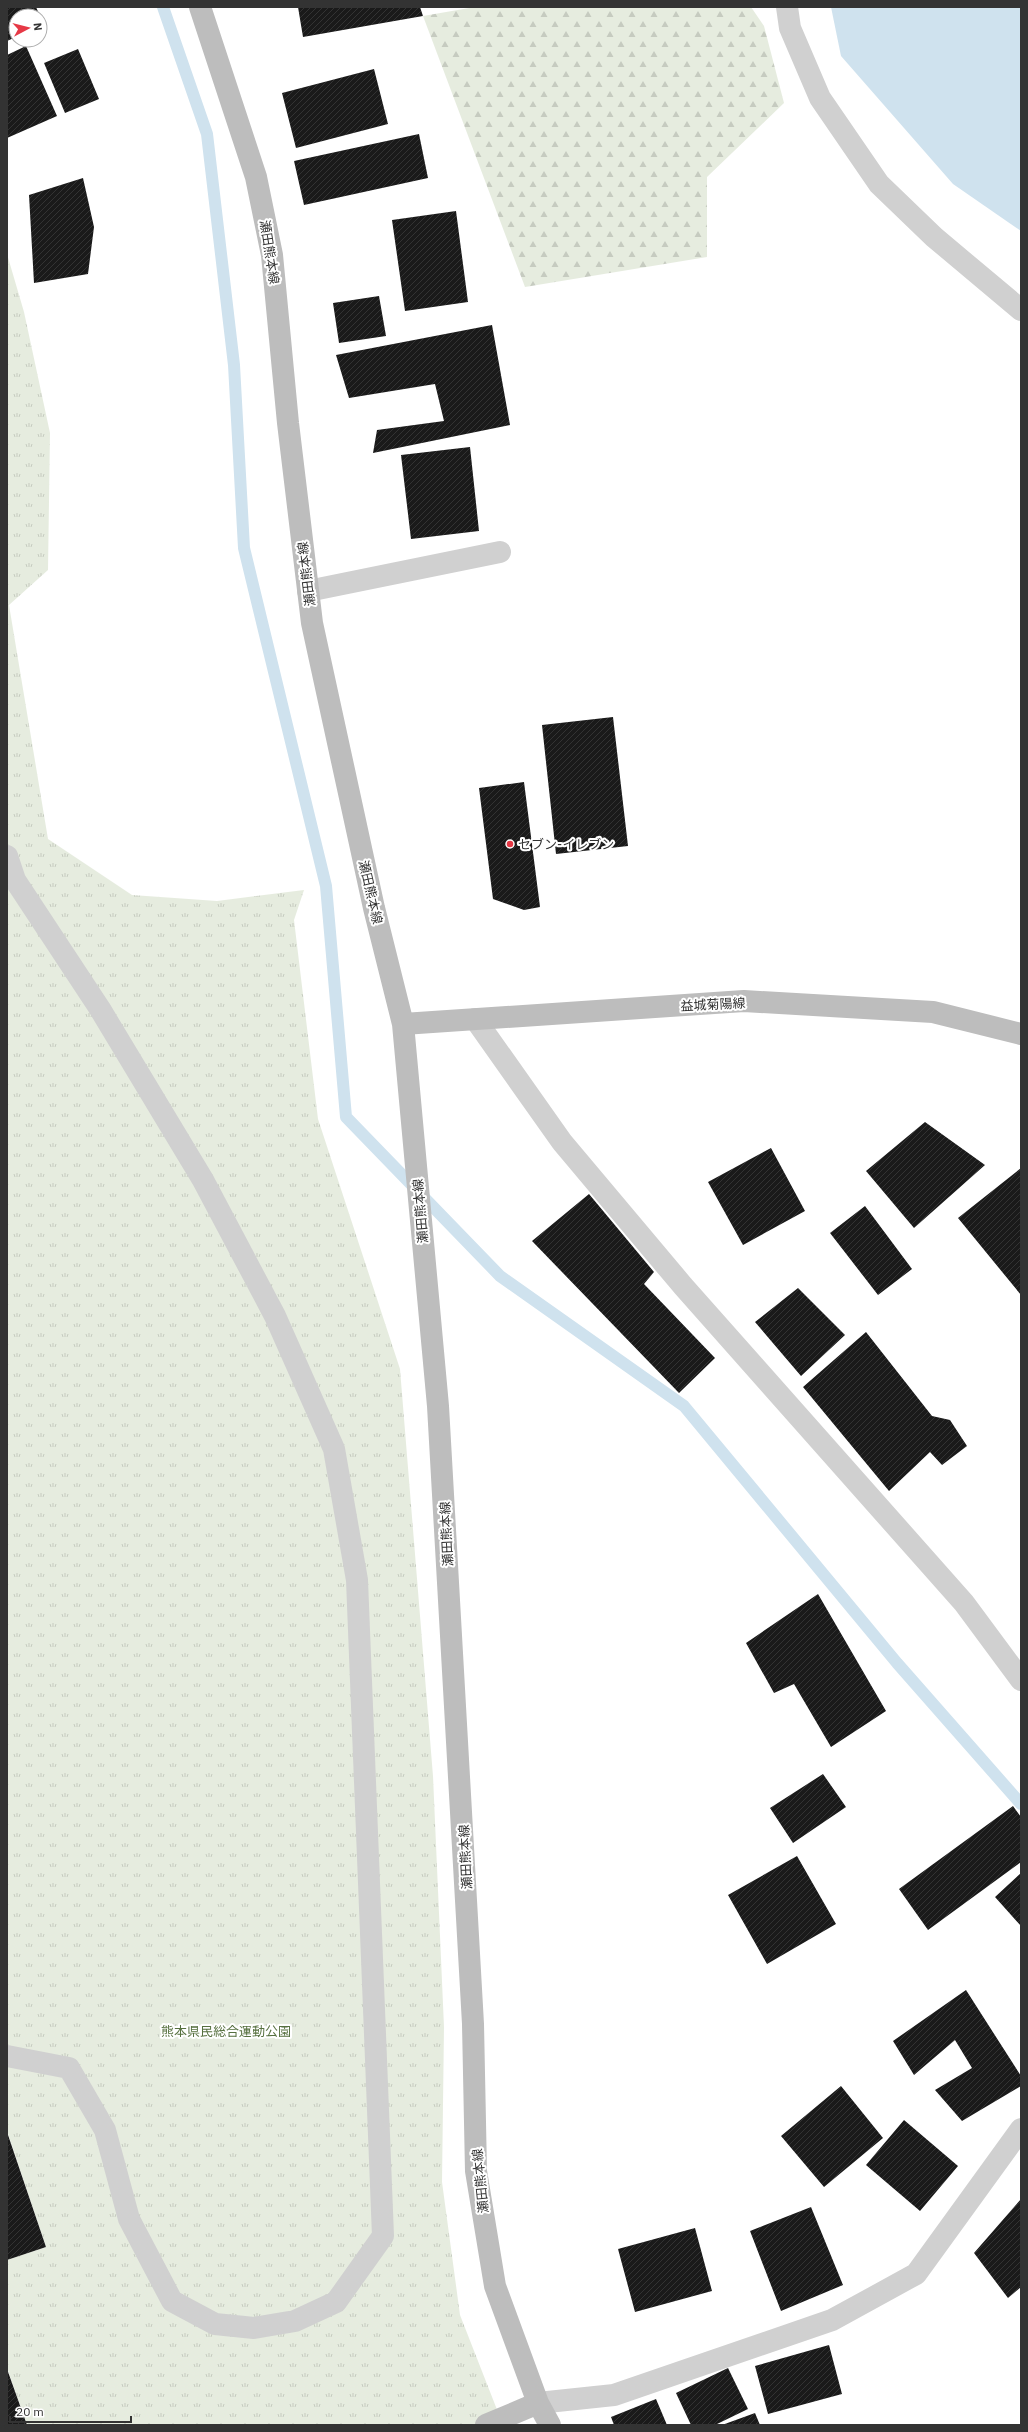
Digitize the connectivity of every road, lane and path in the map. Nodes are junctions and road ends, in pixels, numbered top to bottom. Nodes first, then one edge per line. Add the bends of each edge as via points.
1 (200, 7) edge
2 (787, 7) edge
3 (1021, 310) edge
4 (500, 552) dead end
5 (308, 591) junction
6 (7, 856) edge
7 (475, 1019) junction
8 (403, 1024) junction
9 (1021, 1034) edge
10 (1021, 1680) edge
11 (7, 2056) edge
12 (1021, 2129) edge
13 (538, 2403) junction
14 (486, 2425) edge
15 (550, 2425) edge

1 - 5 main road, 瀬田熊本線 via 256,177 272,255
2 - 3 street via 790,28 820,98 879,184 934,237
4 - 5 street
5 - 8 main road, 瀬田熊本線 via 312,623 374,908
6 - 11 street via 15,880 100,1009 203,1180 275,1316 334,1449 357,1580 383,2236 336,2302 295,2321 275,2325 254,2328 215,2324 172,2301 129,2219 105,2130 69,2068
7 - 8 main road, 益城菊陽線
7 - 9 main road, 益城菊陽線 via 744,1001 933,1012
7 - 10 street via 562,1142 683,1286 964,1603
8 - 13 main road, 瀬田熊本線 via 438,1406 473,2024 476,2171 495,2286
12 - 13 street via 916,2274 832,2320 614,2395
13 - 14 main road
13 - 15 main road, 瀬田熊本線

